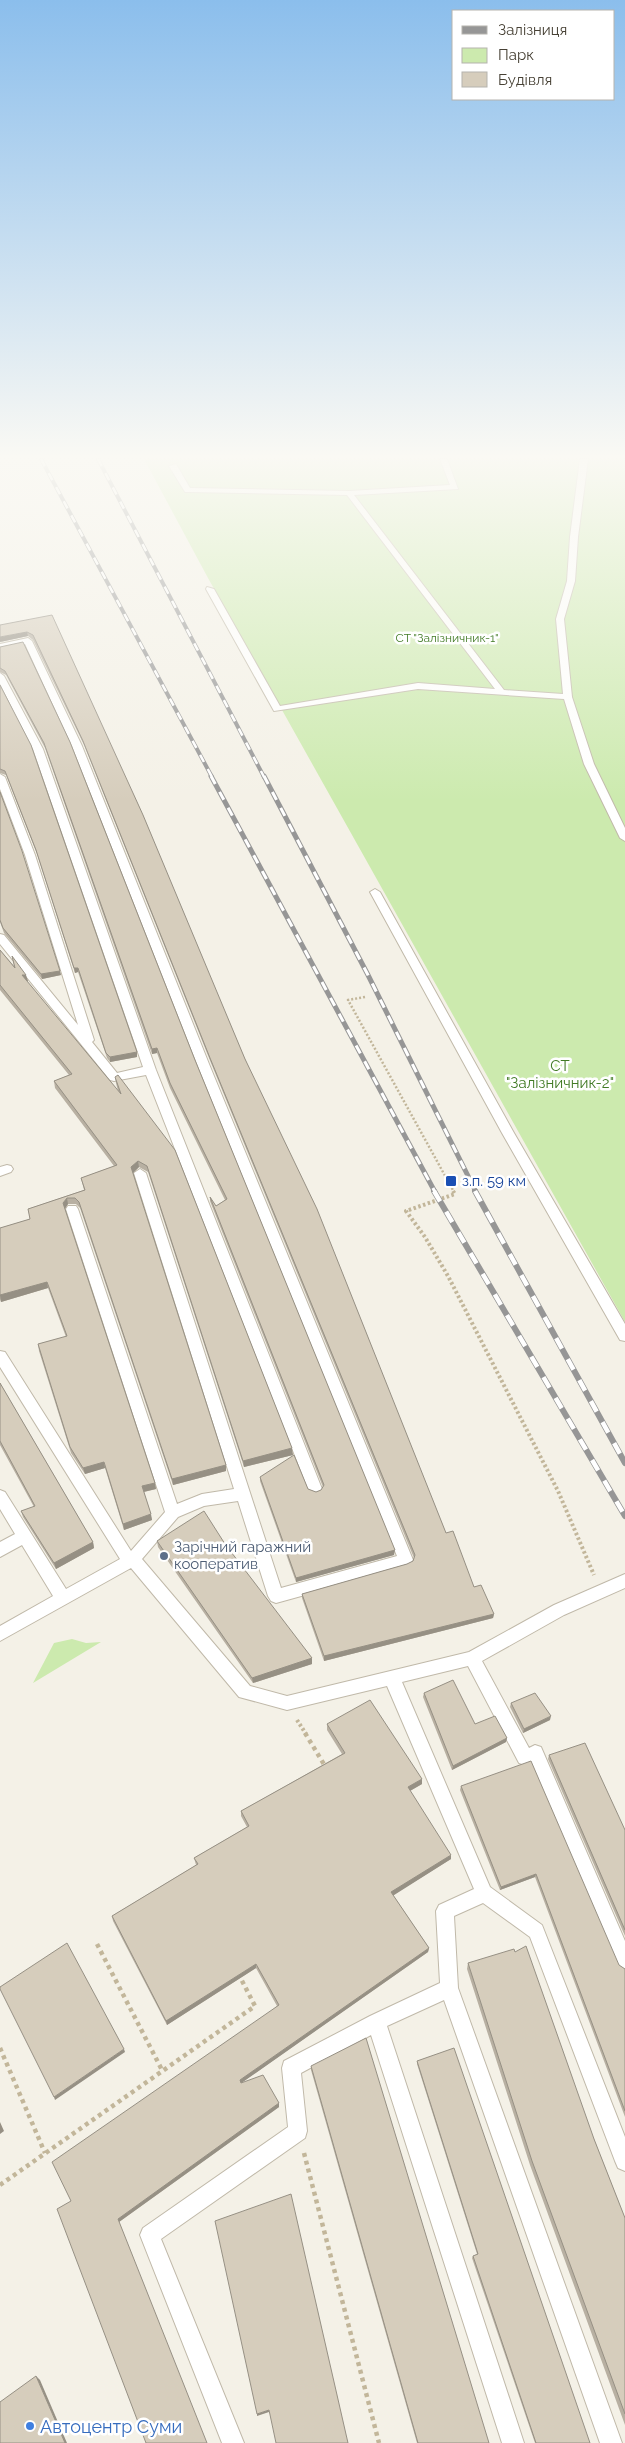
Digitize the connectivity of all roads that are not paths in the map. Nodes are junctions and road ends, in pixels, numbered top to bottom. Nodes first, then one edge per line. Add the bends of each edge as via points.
1 (410, 573) edge
2 (572, 573) edge
3 (210, 589) dead end
4 (0, 647) edge
5 (0, 676) edge
6 (500, 690) junction
7 (568, 697) junction
8 (0, 777) edge
9 (625, 838) edge
10 (375, 892) dead end
11 (0, 937) edge
12 (90, 1049) junction
13 (150, 1070) junction
14 (140, 1173) edge
15 (72, 1209) dead end
16 (625, 1336) edge
17 (0, 1356) edge
18 (315, 1489) edge
19 (244, 1494) junction
20 (0, 1496) edge
21 (173, 1513) junction
22 (25, 1536) junction
23 (0, 1550) edge
24 (131, 1560) junction
25 (625, 1581) edge
26 (63, 1598) junction
27 (0, 1634) edge
28 (472, 1658) junction
29 (392, 1678) junction
30 (484, 1893) junction
31 (625, 1962) edge
32 (448, 1988) junction
33 (376, 2022) junction
34 (625, 2161) edge
35 (233, 2443) edge
36 (512, 2443) edge
37 (611, 2443) edge

1 - 6 lane
2 - 7 lane via 560,619
3 - 6 lane via 278,709 418,686
4 - 19 lane via 28,641 77,746 406,1560 276,1596
5 - 13 lane via 38,749
6 - 7 lane
7 - 9 lane via 589,764
8 - 12 lane via 30,855
10 - 16 lane
11 - 12 lane
12 - 13 lane via 114,1078
13 - 18 lane
14 - 19 lane
15 - 21 lane
17 - 24 lane
19 - 21 lane via 202,1500
20 - 22 lane
21 - 24 lane
22 - 23 lane
22 - 26 lane
24 - 26 lane
24 - 29 lane via 245,1692 287,1703
25 - 28 lane via 559,1610
26 - 27 lane
28 - 29 lane
28 - 31 lane via 524,1757 535,1753
29 - 30 lane
30 - 32 lane via 445,1911
30 - 34 lane via 536,1931
32 - 33 lane
32 - 37 lane
33 - 35 lane via 291,2068 298,2131 150,2236
33 - 36 lane

